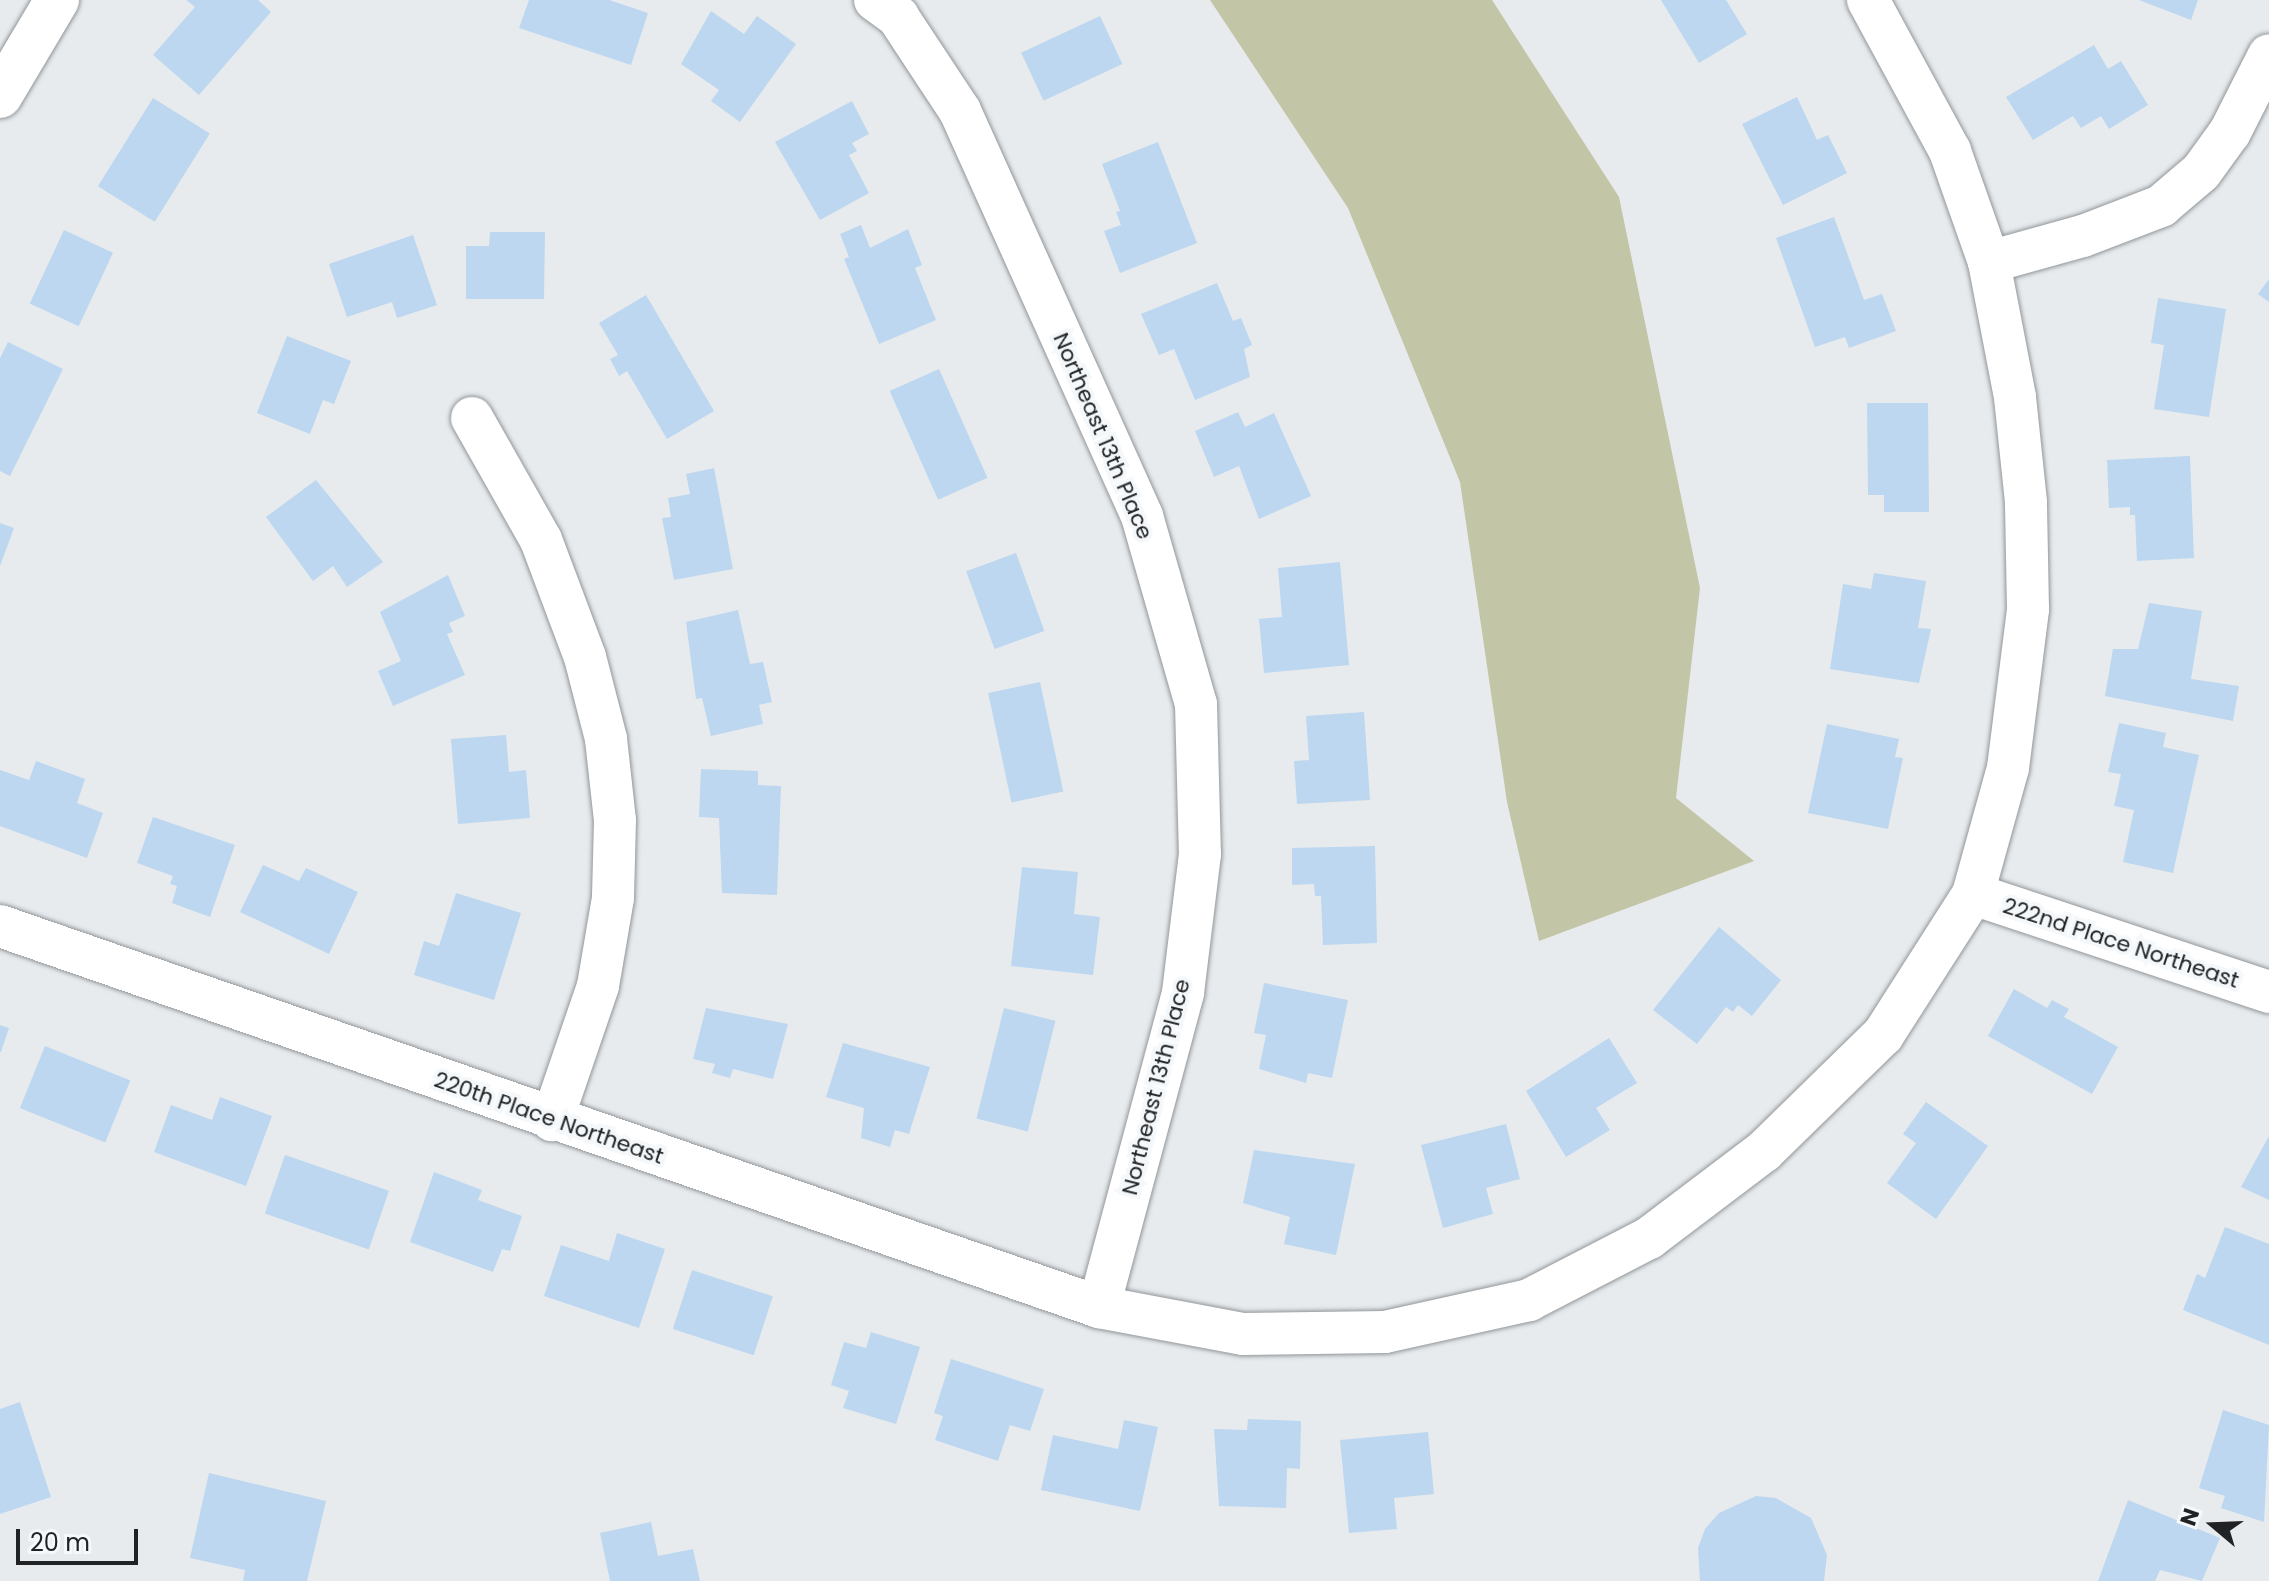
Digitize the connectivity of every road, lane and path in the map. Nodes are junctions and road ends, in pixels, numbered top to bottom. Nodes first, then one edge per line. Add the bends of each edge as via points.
1 (57, 0) edge
2 (1868, 0) edge
3 (886, 8) edge
4 (2269, 55) edge
5 (0, 96) edge
6 (1989, 262) junction
7 (472, 418) dead end
8 (1973, 894) junction
9 (0, 926) edge
10 (2269, 992) edge
11 (552, 1120) junction
12 (1099, 1307) junction

1 - 5 street
2 - 6 street, 220th Place Northeast via 1950,151
3 - 12 street, Northeast 13th Place via 960,111 1142,516 1196,704 1200,854 1183,993
4 - 6 street via 2230,132 2201,172 2161,206 2083,236
6 - 8 street, 220th Place Northeast via 2015,397 2026,502 2028,609 2008,768
7 - 11 street via 541,540 585,657 606,739 615,820 613,898 598,986
8 - 10 street, 222nd Place Northeast
8 - 12 street, 220th Place Northeast via 1883,1035 1764,1151 1649,1238 1529,1300 1385,1332 1243,1334
9 - 11 street, 220th Place Northeast
11 - 12 street, 220th Place Northeast

